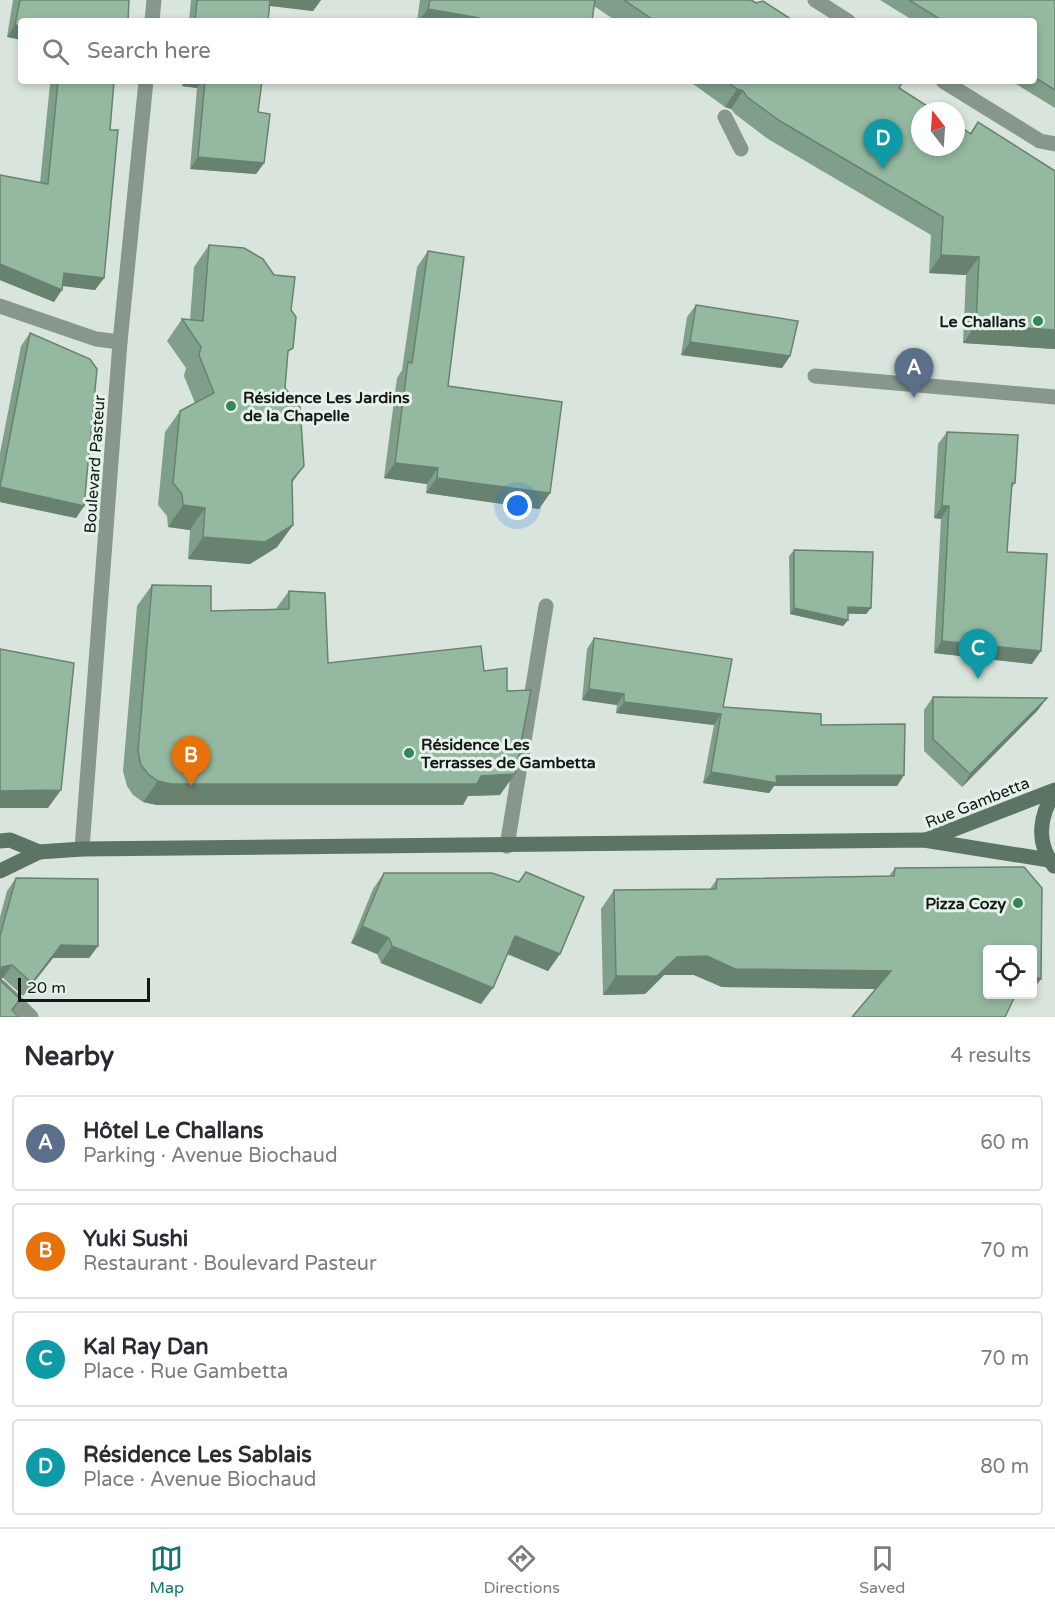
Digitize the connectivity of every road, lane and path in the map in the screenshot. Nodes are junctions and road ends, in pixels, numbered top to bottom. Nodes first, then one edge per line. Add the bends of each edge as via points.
1 (154, 0) edge
2 (815, 0) edge
3 (152, 18) edge
4 (843, 18) edge
5 (146, 84) edge
6 (948, 84) edge
7 (725, 117) dead end
8 (1055, 144) edge
9 (741, 149) dead end
10 (0, 306) edge
11 (120, 342) junction
12 (815, 376) dead end
13 (1055, 397) edge
14 (546, 606) dead end
15 (1055, 790) edge
16 (924, 840) junction
17 (0, 841) edge
18 (507, 846) junction
19 (82, 849) junction
20 (39, 852) junction
21 (1052, 864) edge
22 (0, 871) edge
23 (0, 987) edge
24 (31, 1017) edge

1 - 3 street
2 - 4 street
5 - 11 street, Boulevard Pasteur
6 - 8 street via 1040,141
7 - 9 street
10 - 11 street via 96,339
11 - 19 street, Boulevard Pasteur
12 - 13 street
14 - 18 street
15 - 16 street, Rue Gambetta
15 - 21 street via 1041,824 1042,843
16 - 18 street
16 - 21 street, Rue Gambetta
17 - 20 street via 10,840
18 - 19 street
19 - 20 street
20 - 22 street
23 - 24 street

